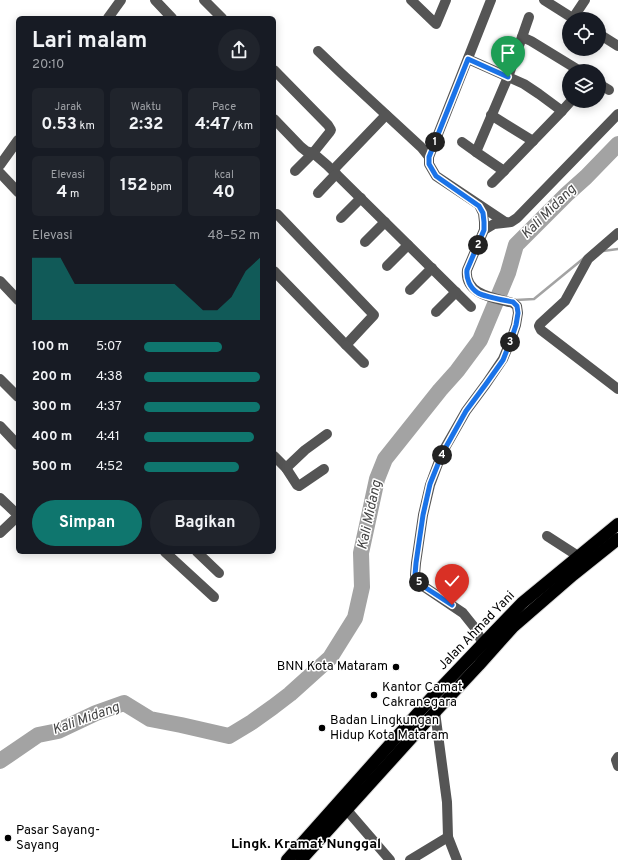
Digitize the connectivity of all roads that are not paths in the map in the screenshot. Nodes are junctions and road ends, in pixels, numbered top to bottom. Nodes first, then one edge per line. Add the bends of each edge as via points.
1 (121, 0) edge
2 (155, 0) edge
3 (204, 0) edge
4 (411, 0) edge
5 (446, 0) edge
6 (492, 0) edge
7 (544, 0) edge
8 (585, 0) edge
9 (563, 12) edge
10 (578, 12) edge
11 (109, 16) edge
12 (170, 16) edge
13 (220, 16) edge
14 (529, 17) dead end
15 (522, 37) junction
16 (606, 38) edge
17 (618, 46) edge
18 (318, 51) dead end
19 (468, 59) junction
20 (569, 64) edge
21 (276, 72) edge
22 (508, 77) junction
23 (606, 88) edge
24 (609, 90) dead end
25 (565, 108) edge
26 (562, 111) junction
27 (386, 114) junction
28 (618, 114) edge
29 (491, 115) junction
30 (276, 121) edge
31 (533, 141) junction
32 (462, 142) dead end
33 (16, 143) edge
34 (476, 152) junction
35 (313, 153) junction
36 (429, 157) junction
37 (0, 165) edge
38 (336, 170) junction
39 (295, 171) dead end
40 (504, 171) junction
41 (0, 173) edge
42 (492, 183) dead end
43 (16, 190) edge
44 (318, 193) dead end
45 (361, 198) junction
46 (479, 206) junction
47 (276, 215) edge
48 (341, 218) dead end
49 (385, 222) junction
50 (505, 222) junction
51 (484, 230) junction
52 (618, 233) edge
53 (365, 242) dead end
54 (408, 245) junction
55 (387, 266) dead end
56 (432, 268) junction
57 (276, 273) edge
58 (0, 281) edge
59 (410, 290) dead end
60 (456, 292) junction
61 (16, 298) edge
62 (471, 307) dead end
63 (436, 312) dead end
64 (346, 345) junction
65 (364, 363) dead end
66 (0, 379) edge
67 (618, 389) edge
68 (16, 395) edge
69 (0, 426) edge
70 (327, 434) dead end
71 (16, 443) edge
72 (276, 458) edge
73 (286, 468) junction
74 (324, 469) dead end
75 (0, 498) edge
76 (16, 513) edge
77 (16, 517) edge
78 (618, 524) edge
79 (0, 533) edge
80 (547, 536) dead end
81 (618, 539) edge
82 (167, 554) edge
83 (200, 554) edge
84 (578, 556) junction
85 (219, 573) dead end
86 (214, 597) dead end
87 (483, 644) junction
88 (450, 688) junction
89 (435, 712) junction
90 (618, 757) edge
91 (618, 766) edge
92 (346, 809) junction
93 (448, 837) junction
94 (287, 860) edge
95 (301, 860) edge
96 (390, 860) edge
97 (410, 860) edge
98 (457, 860) edge

1 - 11 street
2 - 12 street
3 - 13 street
4 - 5 street via 436,24
6 - 19 street
7 - 9 street
8 - 10 street
14 - 15 street
15 - 20 street
15 - 22 street
16 - 17 street
18 - 27 street
19 - 22 street
19 - 36 street
21 - 35 street via 331,130
22 - 26 street via 524,84
22 - 29 street
23 - 24 street
25 - 26 street
26 - 31 street
27 - 36 street
27 - 38 street
28 - 50 street via 517,218
29 - 31 street
29 - 34 street
30 - 35 street via 301,147
31 - 40 street
32 - 34 street
33 - 37 street
34 - 40 street
35 - 38 street
35 - 39 street
36 - 46 street via 429,164 436,176
38 - 44 street
38 - 45 street
40 - 42 street
41 - 43 street
45 - 48 street
45 - 49 street
46 - 50 street
46 - 51 street via 483,213
47 - 64 street via 374,315
49 - 53 street
49 - 54 street
50 - 51 street via 494,224
51 - 87 street via 466,276 472,288 478,293 513,302 518,313 516,325 503,360 466,411 442,454 430,484 423,515 415,575 427,589 463,613
52 - 67 street via 588,259 565,301 539,326
54 - 55 street
54 - 56 street
56 - 59 street
56 - 60 street
57 - 64 street
58 - 61 street
60 - 62 street
60 - 63 street
64 - 65 street
66 - 68 street
69 - 71 street
70 - 73 street
72 - 73 street
73 - 74 street via 299,486
75 - 76 street
77 - 79 street
78 - 84 highway, Jalan Ahmad Yani
80 - 84 street
81 - 88 highway via 525,616 479,665
82 - 86 street
83 - 85 street
84 - 87 highway, Jalan Ahmad Yani via 522,604
87 - 88 highway, Jalan Ahmad Yani
88 - 89 highway
88 - 94 highway, Jalan Ahmad Yani
89 - 92 highway
89 - 93 street via 447,802
90 - 91 street
92 - 95 highway
92 - 96 street
93 - 97 street
93 - 98 street

